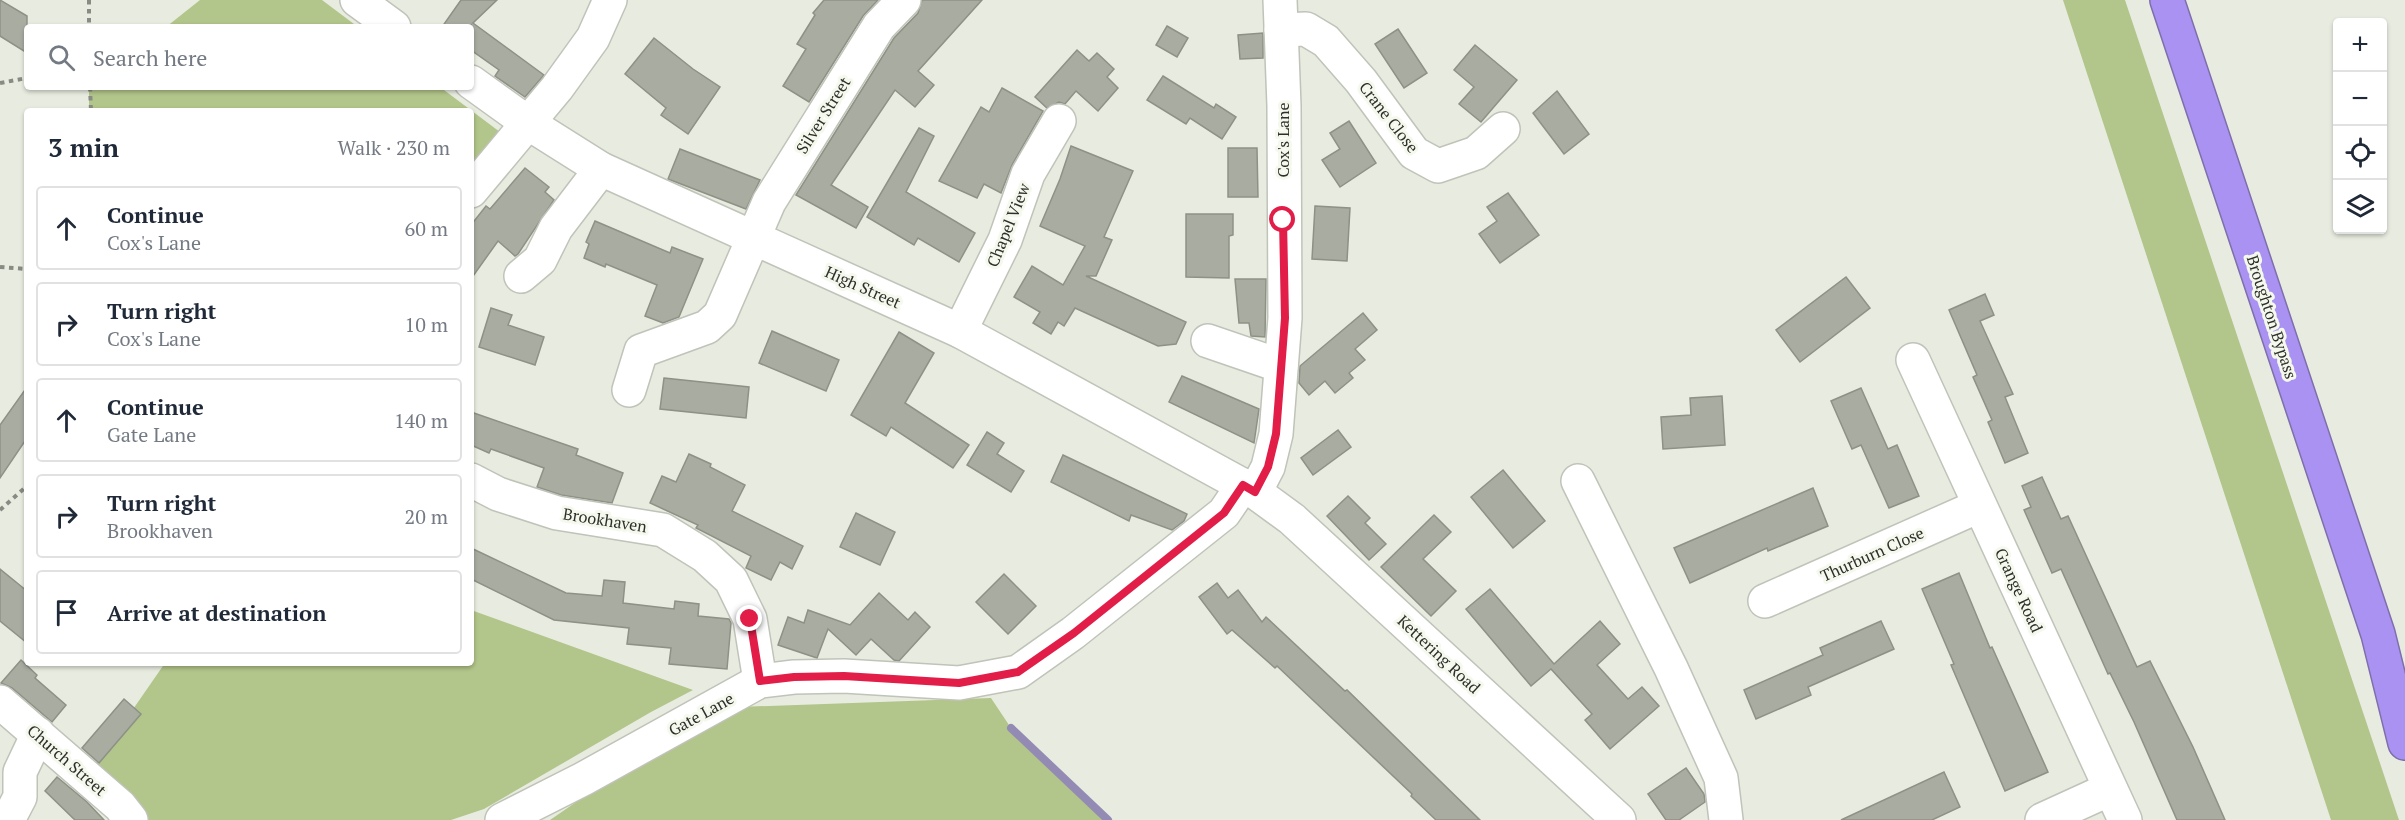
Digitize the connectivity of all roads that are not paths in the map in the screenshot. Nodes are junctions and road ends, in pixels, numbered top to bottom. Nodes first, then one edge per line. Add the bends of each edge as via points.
1 (357, 0) edge
2 (610, 0) edge
3 (904, 0) edge
4 (2167, 0) edge
5 (1281, 15) edge
6 (390, 24) edge
7 (474, 84) edge
8 (1059, 121) dead end
9 (528, 123) junction
10 (1503, 129) dead end
11 (601, 169) junction
12 (474, 187) edge
13 (754, 238) junction
14 (521, 276) dead end
15 (960, 331) junction
16 (1208, 341) dead end
17 (1913, 360) dead end
18 (1281, 366) junction
19 (628, 390) dead end
20 (1578, 481) dead end
21 (474, 482) edge
22 (1249, 489) junction
23 (1979, 506) junction
24 (1765, 601) dead end
25 (2378, 634) junction
26 (760, 681) junction
27 (2405, 696) edge
28 (0, 702) edge
29 (38, 734) junction
30 (2405, 742) edge
31 (2110, 789) junction
32 (8, 820) edge
33 (131, 820) edge
34 (502, 820) edge
35 (1619, 820) edge
36 (1726, 820) edge
37 (2042, 820) edge
38 (2125, 820) edge

1 - 6 street
2 - 9 street via 593,38
3 - 13 street, Silver Street via 879,26 821,117 769,202
4 - 25 highway, Broughton Bypass
5 - 10 street, Crane Close via 1326,41 1414,153 1438,166 1476,153
5 - 18 street, Cox's Lane via 1285,318
7 - 9 street, High Street
8 - 15 street, Chapel View via 1028,174 1005,240
9 - 11 street, High Street
9 - 12 street
11 - 13 street, High Street
11 - 14 street via 556,228 540,260
13 - 15 street, High Street
13 - 19 street, Silver Street via 720,315 707,327 641,351
15 - 22 street, High Street
16 - 18 street
17 - 23 street, Grange Road
18 - 22 street, Cox's Lane via 1276,434 1268,467
20 - 36 street via 1721,778
21 - 26 street, Brookhaven via 498,494 557,513 663,530 705,556 731,580 750,619
22 - 26 street, Gate Lane via 1074,633 1018,672 959,683 844,676
22 - 35 street, Kettering Road via 1301,527
23 - 24 street, Thurburn Close
23 - 31 street, Grange Road
25 - 27 highway, Broughton Bypass
25 - 30 highway, Broughton Bypass
26 - 34 street, Gate Lane
28 - 29 street, Church Street
29 - 32 street via 20,772 20,797
29 - 33 street, Church Street
31 - 37 street
31 - 38 street, Grange Road

